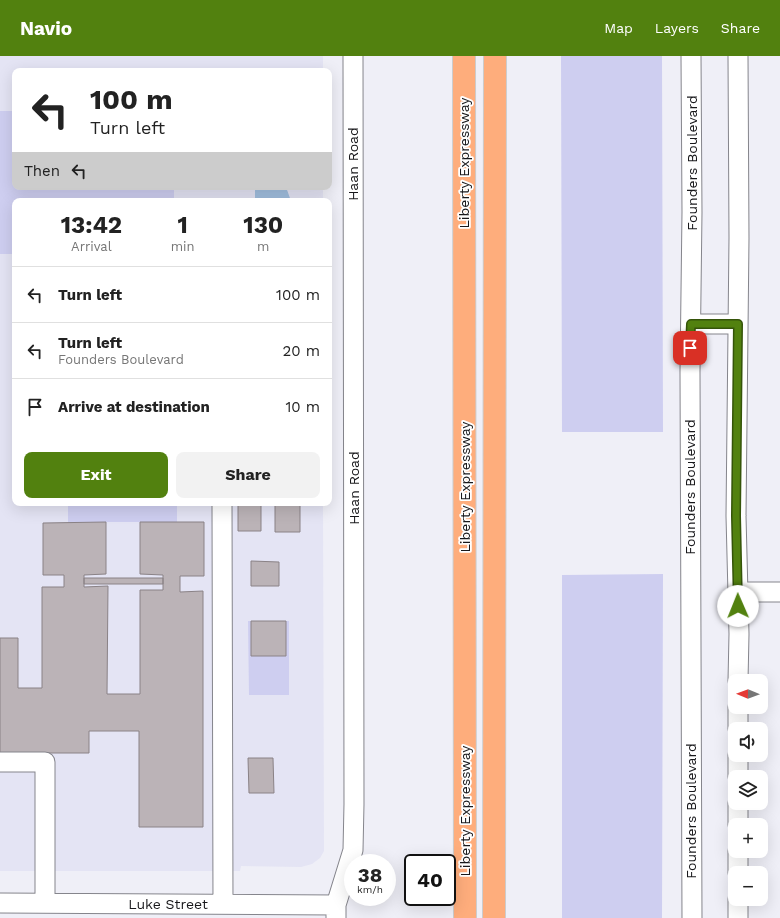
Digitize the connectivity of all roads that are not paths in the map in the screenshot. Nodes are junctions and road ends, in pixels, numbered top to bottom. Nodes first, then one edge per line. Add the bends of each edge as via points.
1 (353, 56) edge
2 (464, 56) edge
3 (495, 56) edge
4 (691, 56) edge
5 (738, 56) edge
6 (691, 324) junction
7 (738, 324) junction
8 (222, 506) edge
9 (738, 592) junction
10 (780, 592) edge
11 (738, 674) edge
12 (0, 762) edge
13 (0, 903) edge
14 (45, 903) junction
15 (223, 904) junction
16 (738, 906) edge
17 (336, 911) edge
18 (465, 918) edge
19 (494, 918) edge
20 (692, 918) edge
21 (738, 918) edge

1 - 17 street, Haan Road via 354,804 353,850
2 - 18 highway, Liberty Expressway
3 - 19 highway
4 - 6 street, Founders Boulevard
5 - 7 street
6 - 7 street
6 - 20 street, Founders Boulevard
7 - 9 street
8 - 15 street
9 - 10 street
9 - 11 street
12 - 14 street via 45,762
13 - 14 street, Luke Street
14 - 15 street, Luke Street
15 - 17 street, Luke Street
16 - 21 street

